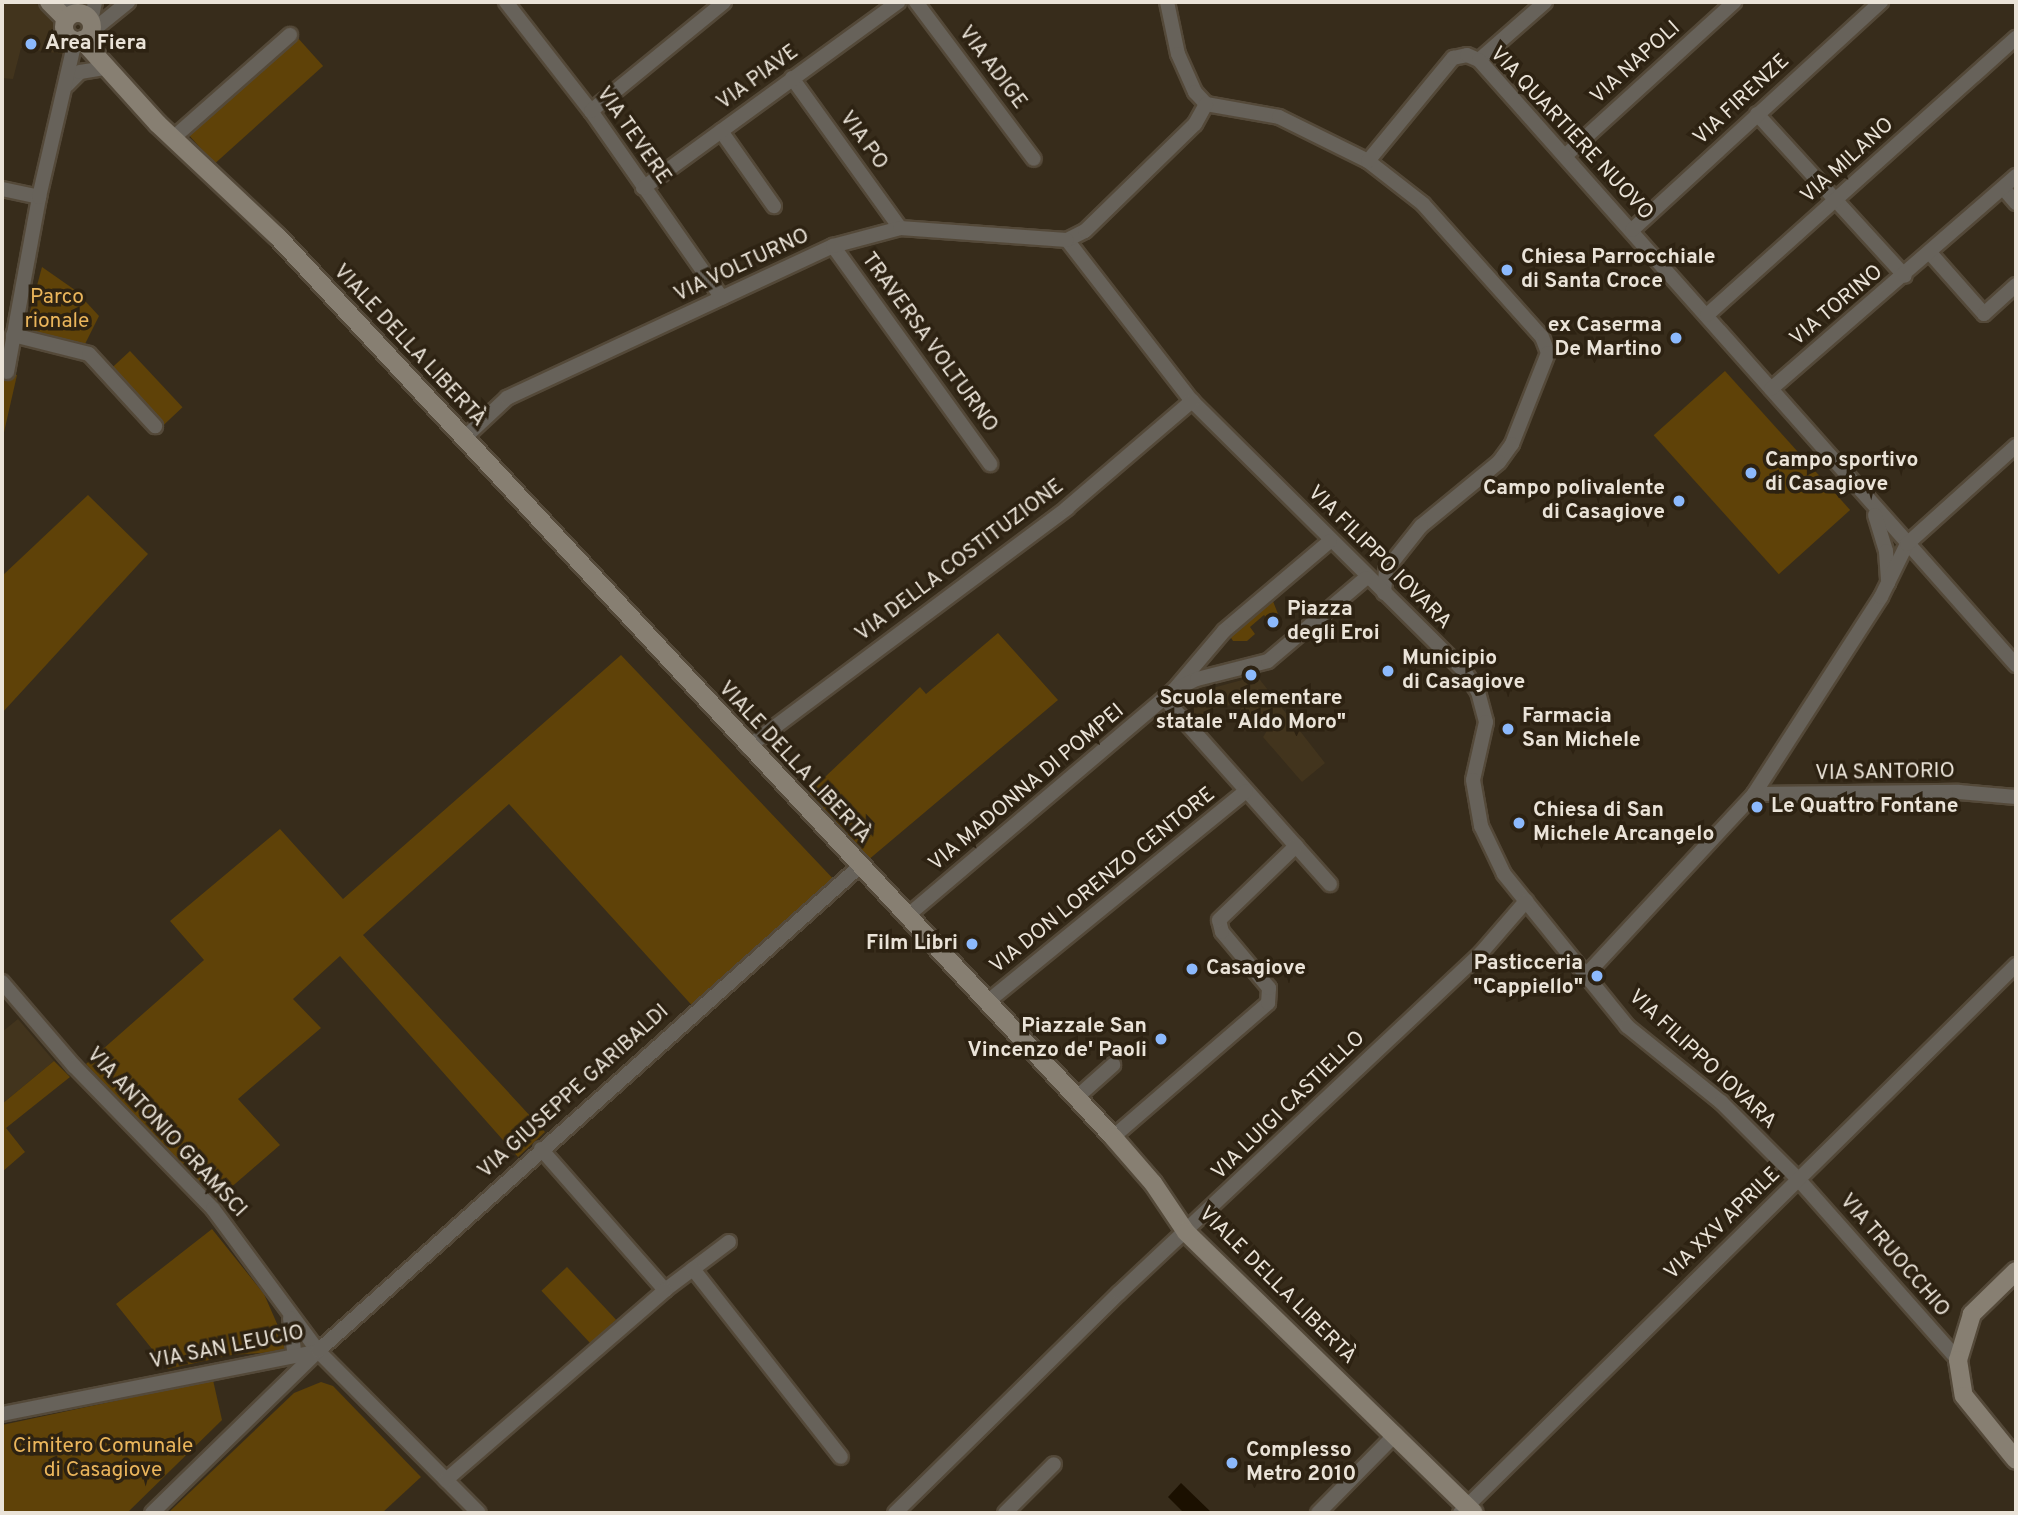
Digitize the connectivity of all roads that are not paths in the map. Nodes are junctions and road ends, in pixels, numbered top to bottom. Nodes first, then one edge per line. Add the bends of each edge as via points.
1 (49, 2) edge
2 (95, 2) edge
3 (128, 2) edge
4 (506, 2) edge
5 (724, 2) edge
6 (898, 2) edge
7 (916, 2) edge
8 (1167, 2) edge
9 (1545, 2) edge
10 (1734, 2) edge
11 (1881, 2) edge
12 (71, 9) edge
13 (85, 34) junction
14 (290, 35) dead end
15 (2016, 38) edge
16 (1479, 60) junction
17 (106, 68) junction
18 (793, 78) junction
19 (64, 89) junction
20 (1206, 104) junction
21 (591, 111) junction
22 (1757, 114) junction
23 (721, 131) junction
24 (173, 138) junction
25 (1565, 156) junction
26 (1034, 159) dead end
27 (1368, 161) junction
28 (2016, 176) edge
29 (643, 188) junction
30 (2003, 188) junction
31 (2, 189) edge
32 (39, 197) junction
33 (1836, 200) junction
34 (2016, 203) edge
35 (774, 206) dead end
36 (900, 228) junction
37 (1632, 230) junction
38 (1067, 240) junction
39 (833, 246) junction
40 (1931, 254) junction
41 (1905, 276) junction
42 (2016, 285) edge
43 (722, 298) junction
44 (1707, 314) junction
45 (13, 334) junction
46 (7, 372) dead end
47 (1770, 389) junction
48 (1192, 401) junction
49 (155, 426) dead end
50 (463, 439) junction
51 (2016, 446) edge
52 (990, 464) dead end
53 (1862, 492) junction
54 (1331, 541) junction
55 (1907, 544) junction
56 (1366, 578) junction
57 (1888, 584) junction
58 (1384, 593) junction
59 (2016, 665) edge
60 (1169, 695) junction
61 (748, 747) junction
62 (1246, 791) junction
63 (1754, 794) junction
64 (2016, 797) edge
65 (1296, 846) junction
66 (859, 867) junction
67 (1330, 884) dead end
68 (1526, 901) junction
69 (906, 917) junction
70 (2016, 965) edge
71 (1586, 975) junction
72 (2, 982) edge
73 (986, 1003) junction
74 (1113, 1065) dead end
75 (1076, 1098) junction
76 (1113, 1137) junction
77 (541, 1149) junction
78 (1799, 1180) junction
79 (1186, 1232) junction
80 (729, 1242) dead end
81 (693, 1269) junction
82 (2016, 1271) edge
83 (665, 1290) junction
84 (290, 1316) junction
85 (318, 1351) junction
86 (295, 1356) junction
87 (1958, 1360) junction
88 (2, 1414) edge
89 (1396, 1434) junction
90 (841, 1457) dead end
91 (2016, 1460) edge
92 (1054, 1464) dead end
93 (446, 1480) junction
94 (1467, 1511) edge
95 (152, 1513) edge
96 (479, 1513) edge
97 (895, 1513) edge
98 (1006, 1513) edge
99 (1318, 1513) edge

1 - 12 street, VIALE DELLA LIBERTÀ
2 - 13 street
3 - 13 street
4 - 21 street, VIA TEVERE
5 - 21 street
6 - 18 street, VIA PIAVE
7 - 26 street, VIA ADIGE
8 - 20 street via 1178,54 1195,92
9 - 16 street
10 - 25 street, VIA NAPOLI
11 - 22 street, VIA FIRENZE
12 - 13 street via 84,14
12 - 13 street, VIALE DELLA LIBERTÀ via 64,32
13 - 17 street, VIALE DELLA LIBERTÀ
13 - 19 street
14 - 24 street
15 - 33 street, VIA MILANO
16 - 25 street, VIA QUARTIERE NUOVO
16 - 27 street, VIA QUARTIERE NUOVO via 1453,58
17 - 19 street via 80,72
17 - 24 street, VIALE DELLA LIBERTÀ
18 - 23 street, VIA PIAVE
18 - 36 street, VIA PO
19 - 32 street
20 - 27 street via 1279,117
20 - 38 street via 1185,134 1085,231
21 - 29 street, VIA TEVERE
22 - 33 street
22 - 37 street, VIA FIRENZE
23 - 29 street, VIA PIAVE
23 - 35 street
24 - 50 street, VIALE DELLA LIBERTÀ via 277,236
25 - 37 street, VIA QUARTIERE NUOVO
27 - 58 street via 1423,204 1529,319 1548,353 1512,444 1490,470 1421,526 1386,570
28 - 30 street, VIA TORINO
29 - 43 street, VIA TEVERE
30 - 34 street
30 - 40 street, VIA TORINO
31 - 32 street
32 - 45 street
33 - 41 street
33 - 44 street, VIA MILANO
36 - 38 street, VIA VOLTURNO
36 - 39 street, VIA VOLTURNO
37 - 44 street, VIA QUARTIERE NUOVO
38 - 48 street, VIA FILIPPO IOVARA
39 - 43 street, VIA VOLTURNO
39 - 52 street, TRAVERSA VOLTURNO
40 - 41 street, VIA TORINO
40 - 42 street via 1984,314
41 - 47 street, VIA TORINO
43 - 50 street, VIA VOLTURNO via 507,398
44 - 47 street, VIA QUARTIERE NUOVO
45 - 46 street
45 - 49 street via 89,354
47 - 53 street, VIA QUARTIERE NUOVO
48 - 54 street, VIA FILIPPO IOVARA
48 - 61 street, VIA DELLA COSTITUZIONE via 1067,508
50 - 61 street, VIALE DELLA LIBERTÀ
51 - 55 street
53 - 55 street, VIA QUARTIERE NUOVO
53 - 57 street via 1881,527
54 - 56 street, VIA FILIPPO IOVARA
54 - 60 street via 1224,631
55 - 57 street
55 - 59 street
56 - 58 street, VIA FILIPPO IOVARA
56 - 60 street via 1268,661 1197,679
57 - 63 street
58 - 68 street, VIA FILIPPO IOVARA via 1464,671 1478,692 1486,722 1473,780 1481,826 1504,874
60 - 62 street
60 - 69 street, VIA MADONNA DI POMPEI
61 - 66 street, VIALE DELLA LIBERTÀ
62 - 65 street
62 - 73 street, VIA DON LORENZO CENTORE
63 - 64 street, VIA SANTORIO via 1959,792
63 - 71 street
65 - 67 street
65 - 76 street via 1219,920 1244,966 1269,988 1271,996 1264,1009
66 - 69 street, VIALE DELLA LIBERTÀ
66 - 77 street, VIA GIUSEPPE GARIBALDI
68 - 71 street, VIA FILIPPO IOVARA
68 - 79 street, VIA LUIGI CASTIELLO via 1481,953
69 - 73 street, VIALE DELLA LIBERTÀ
70 - 78 street, VIA XXV APRILE
71 - 78 street, VIA FILIPPO IOVARA via 1627,1026 1721,1102
72 - 84 street, VIA ANTONIO GRAMSCI via 74,1066 213,1209
73 - 75 street, VIALE DELLA LIBERTÀ
74 - 75 street
75 - 76 street, VIALE DELLA LIBERTÀ
76 - 79 street, VIALE DELLA LIBERTÀ via 1153,1183
77 - 83 street
77 - 85 street, VIA GIUSEPPE GARIBALDI
78 - 87 street, VIA TRUOCCHIO
78 - 94 street, VIA XXV APRILE
79 - 89 street, VIALE DELLA LIBERTÀ
79 - 97 street, VIA LUIGI CASTIELLO
80 - 81 street
81 - 83 street
81 - 90 street
82 - 87 street via 1972,1314
83 - 93 street
84 - 85 street, VIA ANTONIO GRAMSCI
84 - 86 street
85 - 86 street, VIA SAN LEUCIO
85 - 93 street, VIA SAN LEUCIO
85 - 95 street, VIA GIUSEPPE GARIBALDI
86 - 88 street, VIA SAN LEUCIO
87 - 91 street via 1964,1396
89 - 94 street, VIALE DELLA LIBERTÀ
89 - 99 street
92 - 98 street
93 - 96 street, VIA SAN LEUCIO

